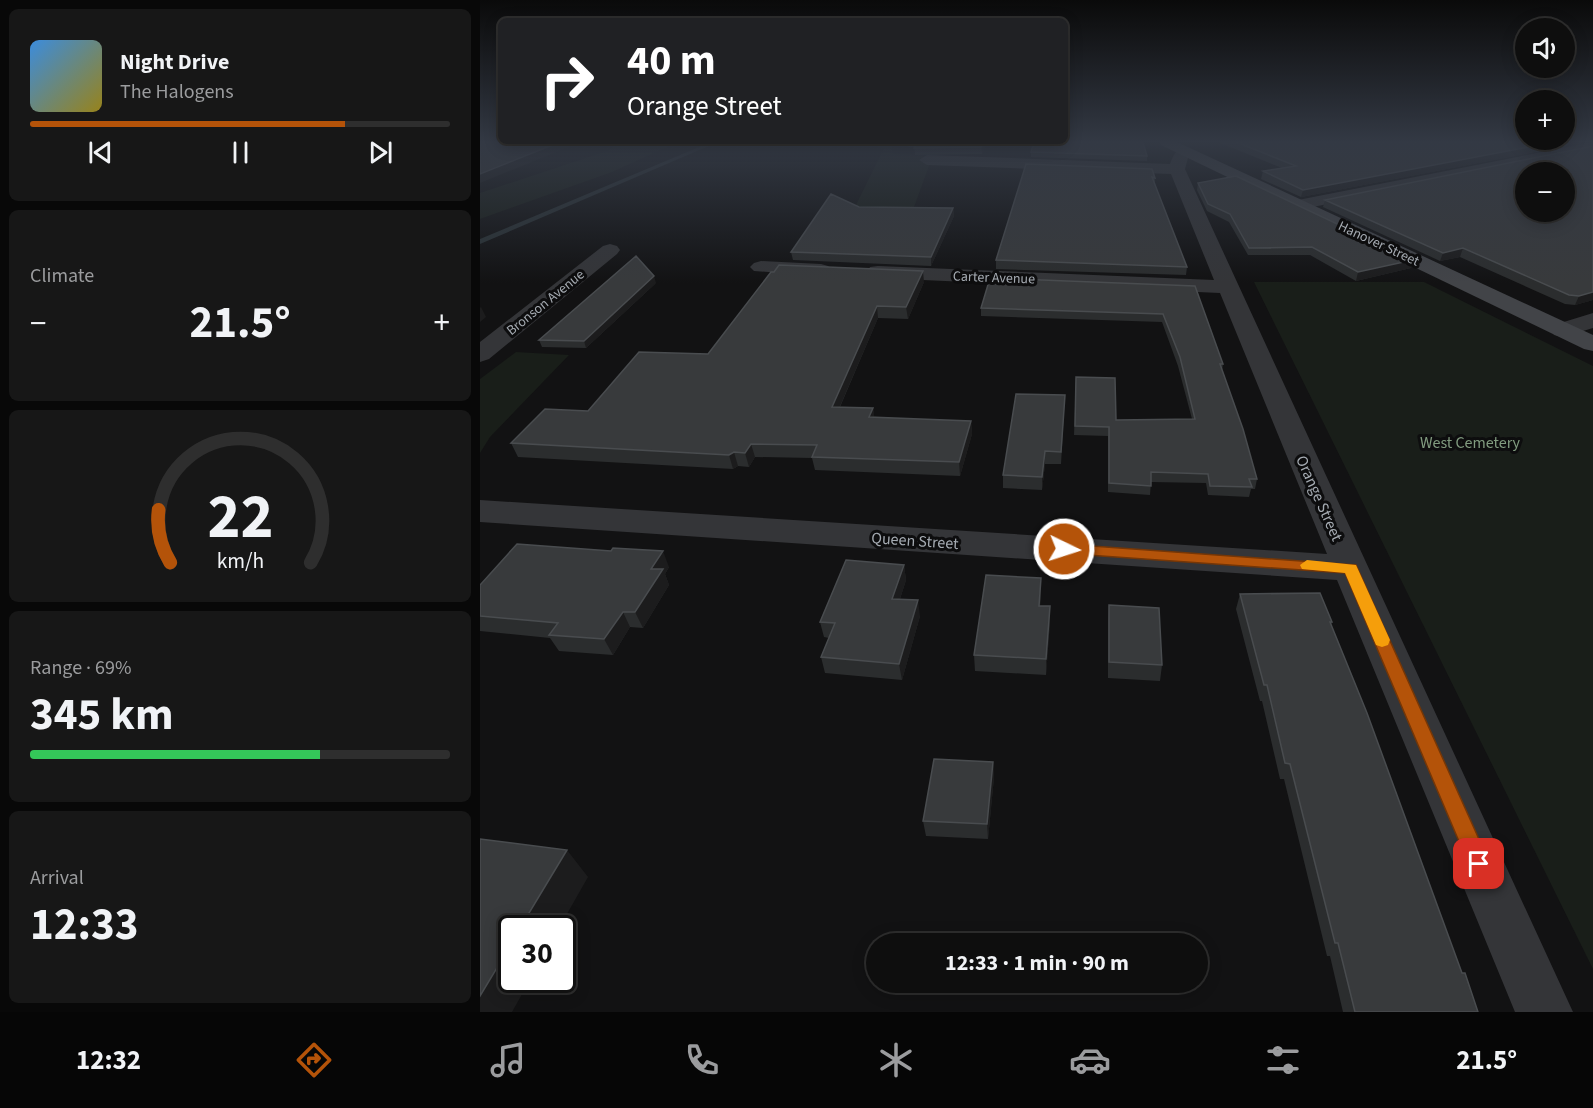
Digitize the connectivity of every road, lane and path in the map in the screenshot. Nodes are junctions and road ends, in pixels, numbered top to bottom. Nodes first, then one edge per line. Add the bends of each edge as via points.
1 (1190, 189) edge
2 (1262, 189) edge
3 (1373, 189) edge
4 (1298, 204) junction
5 (610, 250) dead end
6 (761, 267) dead end
7 (1227, 287) junction
8 (1593, 320) edge
9 (1563, 330) junction
10 (1593, 344) edge
11 (480, 354) edge
12 (480, 511) edge
13 (1351, 568) junction
14 (1544, 1012) edge

1 - 7 street, Orange Street
2 - 4 main road, Hanover Street
3 - 4 street
4 - 9 main road, Hanover Street
5 - 11 street, Bronson Avenue
6 - 7 street, Carter Avenue
7 - 13 street, Orange Street
8 - 9 street
9 - 10 main road, Hanover Street
12 - 13 street, Queen Street
13 - 14 street, Orange Street

